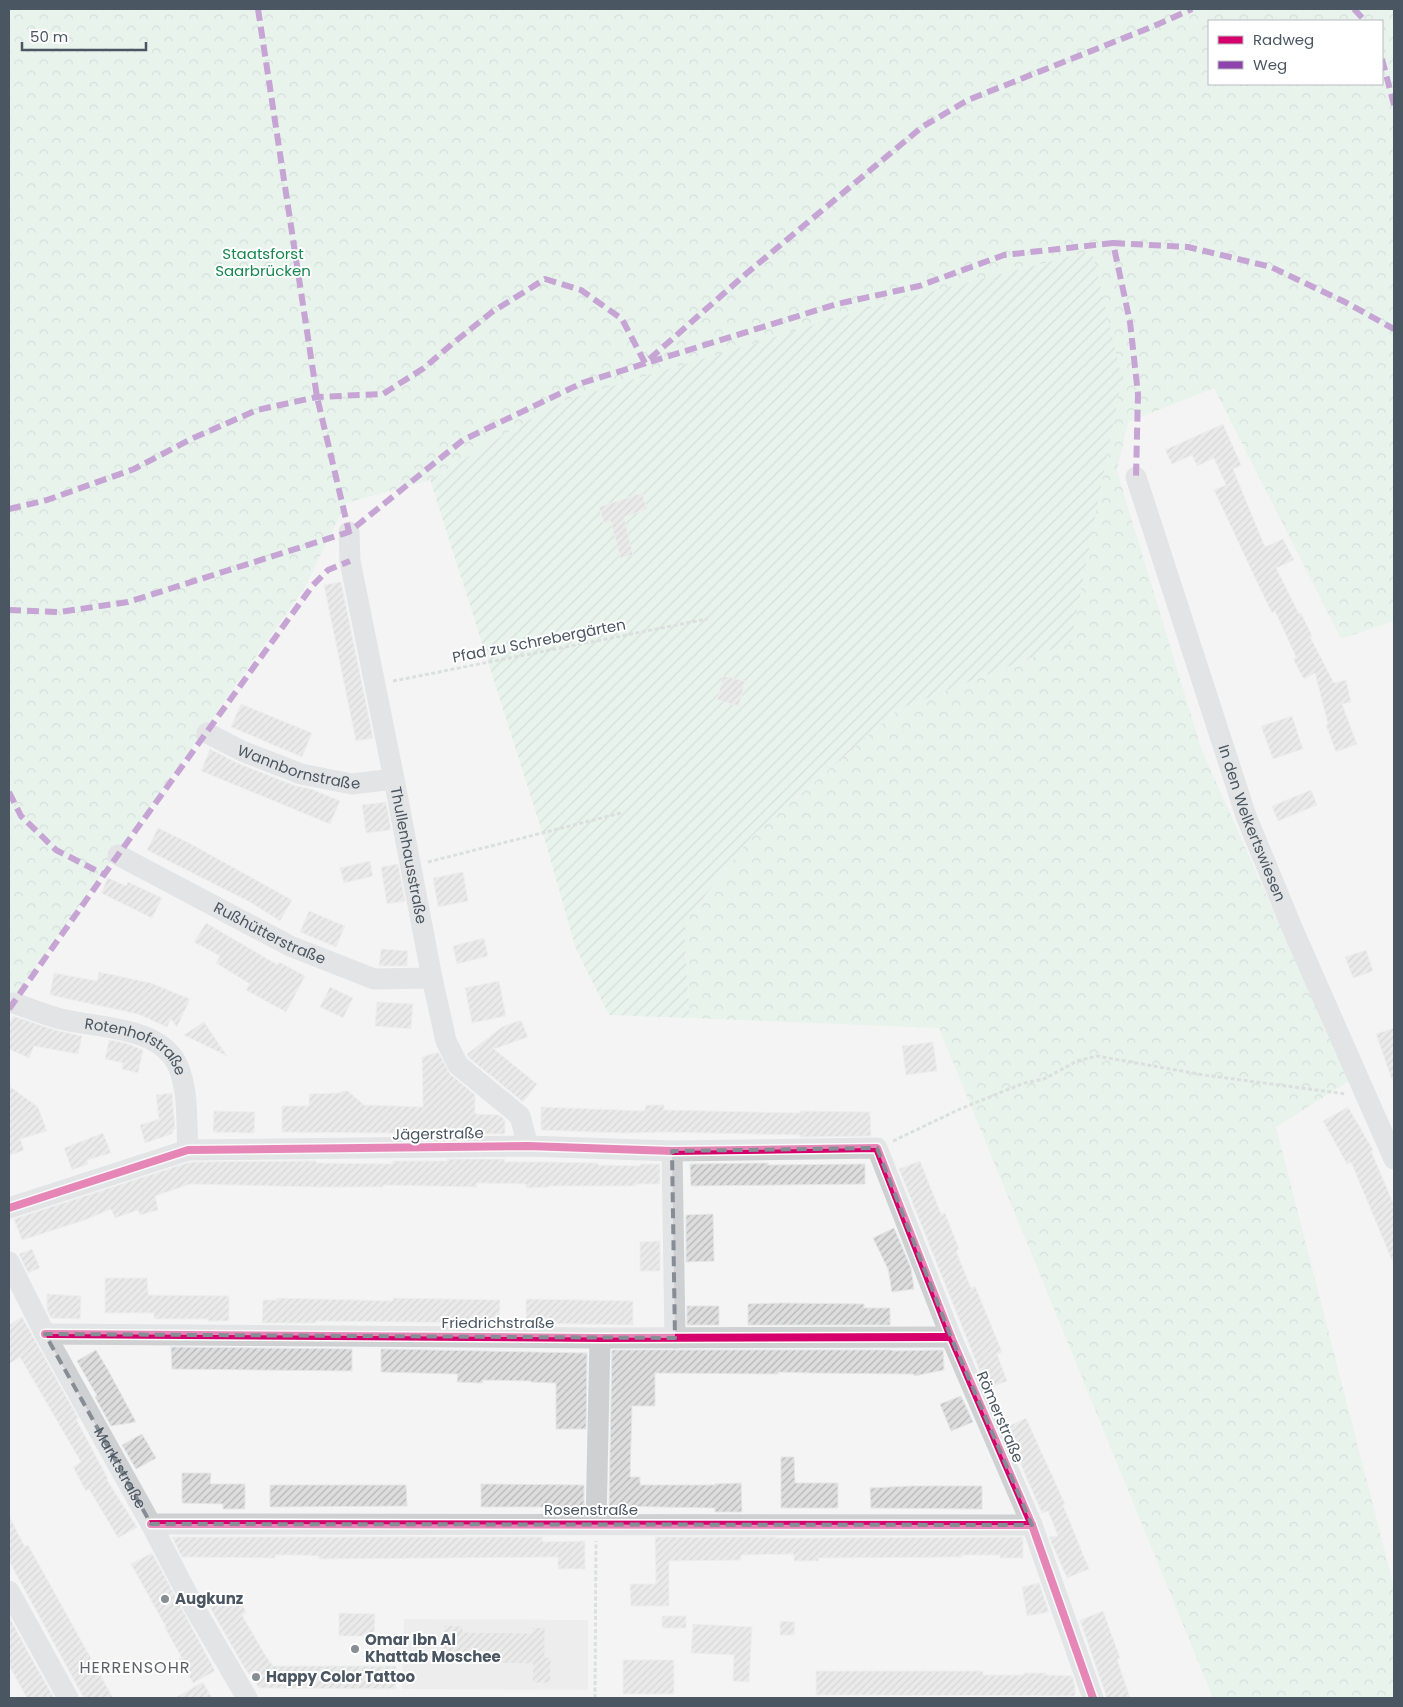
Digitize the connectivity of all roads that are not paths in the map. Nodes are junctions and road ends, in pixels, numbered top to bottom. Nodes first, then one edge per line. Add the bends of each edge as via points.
1 (1136, 477) dead end
2 (349, 532) dead end
3 (207, 733) dead end
4 (394, 779) junction
5 (118, 855) dead end
6 (432, 978) junction
7 (14, 1003) dead end
8 (528, 1146) junction
9 (877, 1148) joint
10 (188, 1150) junction
11 (672, 1151) junction
12 (1394, 1160) edge
13 (9, 1208) edge
14 (9, 1262) edge
15 (45, 1334) junction
16 (951, 1337) junction
17 (600, 1338) junction
18 (675, 1338) junction
19 (151, 1524) junction
20 (596, 1524) junction
21 (1032, 1525) junction
22 (9, 1590) edge
23 (68, 1698) edge
24 (247, 1698) edge
25 (1093, 1698) edge

1 - 12 street, In den Welkertswiesen via 1246,816
2 - 4 street, Thullenhausstraße via 350,562
3 - 4 street, Wannbornstraße via 242,751 301,774 352,784
4 - 6 street, Thullenhausstraße
5 - 6 street, Rußhütterstraße via 290,946 374,979
6 - 8 street, Thullenhausstraße via 446,1041 458,1064 520,1116
7 - 10 street, Rotenhofstraße via 65,1020 134,1032 168,1051 178,1065 185,1089
8 - 10 street, Jägerstraße
8 - 11 street, Jägerstraße
9 - 11 street, Jägerstraße
9 - 16 street, Römerstraße
10 - 13 street, Jägerstraße
11 - 18 street
14 - 15 street, Marktstraße
15 - 17 street, Friedrichstraße
15 - 19 street, Marktstraße
16 - 18 street, Friedrichstraße
16 - 21 street, Römerstraße
17 - 18 street, Friedrichstraße
17 - 20 street, Rosenstraße
19 - 20 street, Rosenstraße
19 - 24 street, Marktstraße
20 - 21 street, Rosenstraße
21 - 25 street, Römerstraße
22 - 23 street

